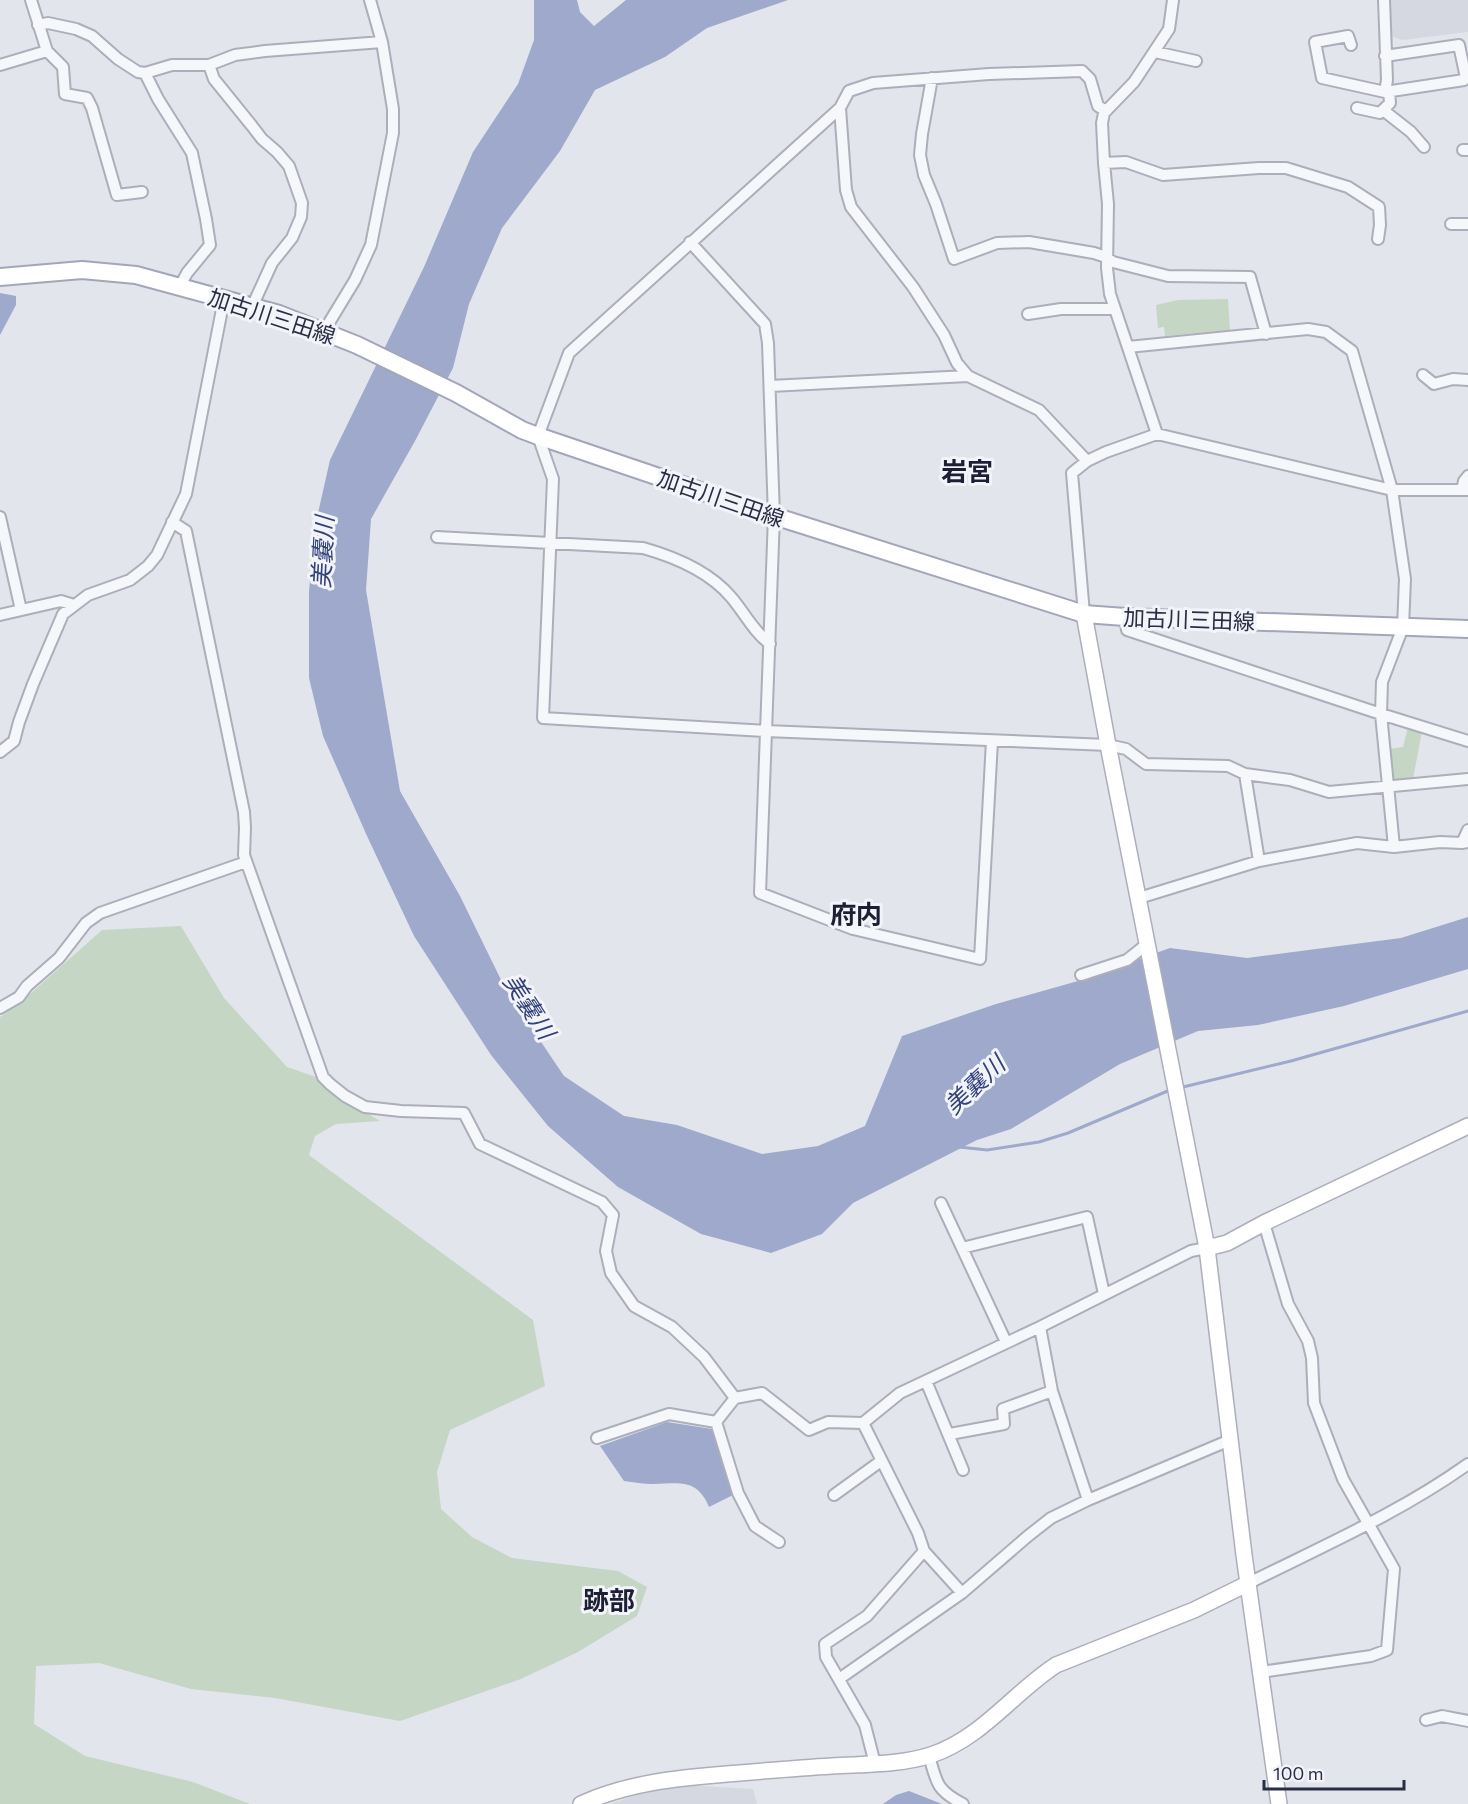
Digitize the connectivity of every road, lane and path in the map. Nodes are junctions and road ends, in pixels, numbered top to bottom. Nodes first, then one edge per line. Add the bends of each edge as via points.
1 (31, 0) edge
2 (370, 0) edge
3 (1173, 0) edge
4 (1384, 0) edge
5 (38, 25) junction
6 (382, 42) junction
7 (1352, 45) dead end
8 (46, 51) junction
9 (1155, 52) junction
10 (1385, 56) junction
11 (1196, 61) dead end
12 (0, 65) edge
13 (209, 65) junction
14 (145, 73) junction
15 (1467, 77) edge
16 (932, 78) junction
17 (1387, 91) junction
18 (840, 108) junction
19 (1358, 108) dead end
20 (1383, 110) junction
21 (1106, 111) junction
22 (1424, 147) dead end
23 (1104, 163) junction
24 (142, 192) dead end
25 (1451, 224) dead end
26 (1468, 224) edge
27 (1378, 239) dead end
28 (690, 242) junction
29 (1106, 257) junction
30 (0, 277) edge
31 (180, 286) junction
32 (224, 299) junction
33 (252, 307) junction
34 (1115, 309) junction
35 (1028, 314) dead end
36 (324, 331) junction
37 (1266, 334) junction
38 (1128, 347) junction
39 (1423, 375) dead end
40 (968, 376) junction
41 (1468, 380) edge
42 (770, 386) junction
43 (1157, 434) junction
44 (538, 436) junction
45 (1087, 461) junction
46 (1468, 476) edge
47 (1392, 490) junction
48 (1465, 490) edge
49 (774, 516) junction
50 (0, 517) edge
51 (172, 522) junction
52 (436, 537) dead end
53 (550, 542) junction
54 (74, 605) junction
55 (21, 610) junction
56 (1084, 614) junction
57 (0, 615) edge
58 (1125, 617) junction
59 (1403, 627) junction
60 (1468, 629) edge
61 (770, 644) junction
62 (1381, 714) junction
63 (766, 731) junction
64 (992, 741) junction
65 (1468, 741) edge
66 (1108, 746) junction
67 (0, 752) edge
68 (1245, 774) junction
69 (1468, 779) edge
70 (1389, 786) junction
71 (1468, 830) edge
72 (1465, 843) edge
73 (1394, 847) junction
74 (1259, 861) junction
75 (246, 862) junction
76 (1139, 898) junction
77 (1147, 944) junction
78 (1081, 975) dead end
79 (0, 1008) edge
80 (1468, 1126) edge
81 (941, 1203) dead end
82 (1264, 1223) junction
83 (962, 1248) junction
84 (1207, 1248) junction
85 (1104, 1294) junction
86 (1040, 1327) junction
87 (1006, 1342) junction
88 (926, 1381) junction
89 (1052, 1391) junction
90 (735, 1398) junction
91 (716, 1422) junction
92 (863, 1423) junction
93 (950, 1434) junction
94 (597, 1438) dead end
95 (1230, 1440) junction
96 (881, 1461) junction
97 (1468, 1464) edge
98 (963, 1470) dead end
99 (834, 1495) dead end
100 (1088, 1500) junction
101 (1368, 1523) junction
102 (779, 1542) dead end
103 (924, 1551) junction
104 (1249, 1583) junction
105 (962, 1593) junction
106 (1261, 1672) junction
107 (839, 1679) junction
108 (1426, 1720) dead end
109 (1468, 1721) edge
110 (929, 1756) junction
111 (876, 1764) junction
112 (581, 1804) edge
113 (963, 1804) edge
114 (1279, 1804) edge

1 - 5 street
2 - 6 street
3 - 9 street via 1169,29
4 - 10 street
5 - 8 street
5 - 14 street via 48,23 92,36 118,59
6 - 13 street via 265,51 235,55
6 - 36 street via 393,133 371,245
7 - 17 street via 1348,36 1315,42 1322,78
8 - 12 street
8 - 24 street via 63,67 65,94 87,98 92,108 117,195
9 - 11 street
9 - 21 street via 1134,82
10 - 15 street via 1459,45
10 - 17 street
13 - 14 street via 172,65
13 - 33 street via 214,79 289,166 302,202 301,217 292,238 272,263
14 - 31 street via 192,153 207,219 210,245
15 - 17 street
16 - 18 street via 873,83 849,91
16 - 21 street via 1082,71 1090,79 1098,106
16 - 29 street via 920,155 954,259 997,243 1029,242
17 - 20 street via 1390,103
18 - 28 street
18 - 40 street via 851,207 913,287
19 - 20 street via 1380,113
20 - 22 street
21 - 23 street via 1102,123
23 - 27 street via 1126,162 1162,175 1286,168 1348,187 1379,207
23 - 29 street via 1108,204
25 - 26 street
28 - 42 street via 765,324
28 - 44 street via 568,353
29 - 34 street
29 - 37 street via 1168,276 1250,277
30 - 31 main road, 加古川三田線 via 82,270 136,275
31 - 32 main road, 加古川三田線
32 - 33 main road, 加古川三田線
32 - 51 street via 186,494
33 - 36 main road, 加古川三田線
34 - 35 street via 1061,309
34 - 38 street
36 - 44 main road, 加古川三田線
37 - 38 street
37 - 47 street via 1326,332 1352,351
38 - 43 street
39 - 41 street via 1434,384
40 - 42 street
40 - 45 street via 1039,410
42 - 49 street
43 - 45 street
43 - 47 street
44 - 49 main road, 加古川三田線
44 - 53 street via 553,479
45 - 56 street via 1072,472
46 - 48 street
47 - 48 street
47 - 59 street via 1405,579
49 - 56 main road, 加古川三田線
49 - 61 street
50 - 55 street
51 - 54 street via 148,566 130,580 88,595
51 - 75 street via 186,531 244,812
52 - 53 street
53 - 61 street via 643,548 702,571 730,595
53 - 63 street via 543,718
54 - 55 street via 61,601
54 - 67 street via 63,614 56,629 14,741
55 - 57 street
56 - 58 main road, 加古川三田線
56 - 66 street
58 - 59 main road, 加古川三田線
58 - 62 street via 1127,630
59 - 60 main road, 加古川三田線
59 - 62 street via 1382,682
61 - 63 street
62 - 65 street
62 - 70 street
63 - 64 street
63 - 64 street via 760,893 853,929 980,959
64 - 66 street
66 - 68 street via 1126,749 1146,764 1228,766
66 - 76 street
68 - 70 street via 1290,780 1329,792
68 - 74 street
69 - 70 street
70 - 73 street
71 - 72 street
72 - 73 street
73 - 74 street via 1357,843
74 - 76 street
75 - 79 street via 100,913 86,923 59,958 19,997
75 - 90 street via 323,1077 365,1107 464,1113 480,1144 602,1202 613,1215 606,1251 611,1273 634,1306 672,1327 704,1357
76 - 77 street
77 - 78 street via 1127,960
77 - 84 street
80 - 82 street
81 - 83 street
82 - 84 street via 1227,1243
82 - 101 street via 1288,1304 1308,1341 1314,1403 1343,1479
83 - 85 street via 1087,1217
83 - 87 street
84 - 85 street via 1191,1251
84 - 95 street
85 - 86 street
86 - 87 street
86 - 89 street
87 - 88 street
88 - 92 street via 900,1393
88 - 93 street
89 - 93 street via 1003,1409 1004,1424
89 - 100 street
90 - 91 street
90 - 92 street via 762,1393 809,1430 828,1422
91 - 94 street via 669,1414
91 - 102 street via 738,1493 755,1526
92 - 96 street
93 - 98 street
95 - 100 street
95 - 104 street
96 - 99 street
96 - 103 street
97 - 101 street
100 - 105 street via 1051,1518
101 - 104 street
101 - 106 street via 1394,1569 1387,1650 1371,1656
103 - 105 street
103 - 107 street via 867,1616 825,1644 826,1657
104 - 106 street
104 - 110 street via 1194,1610 1056,1665 962,1741
105 - 107 street
106 - 114 street
107 - 111 street via 865,1725
108 - 109 street via 1442,1716
110 - 111 street
110 - 113 street via 938,1786
111 - 112 street via 651,1782

